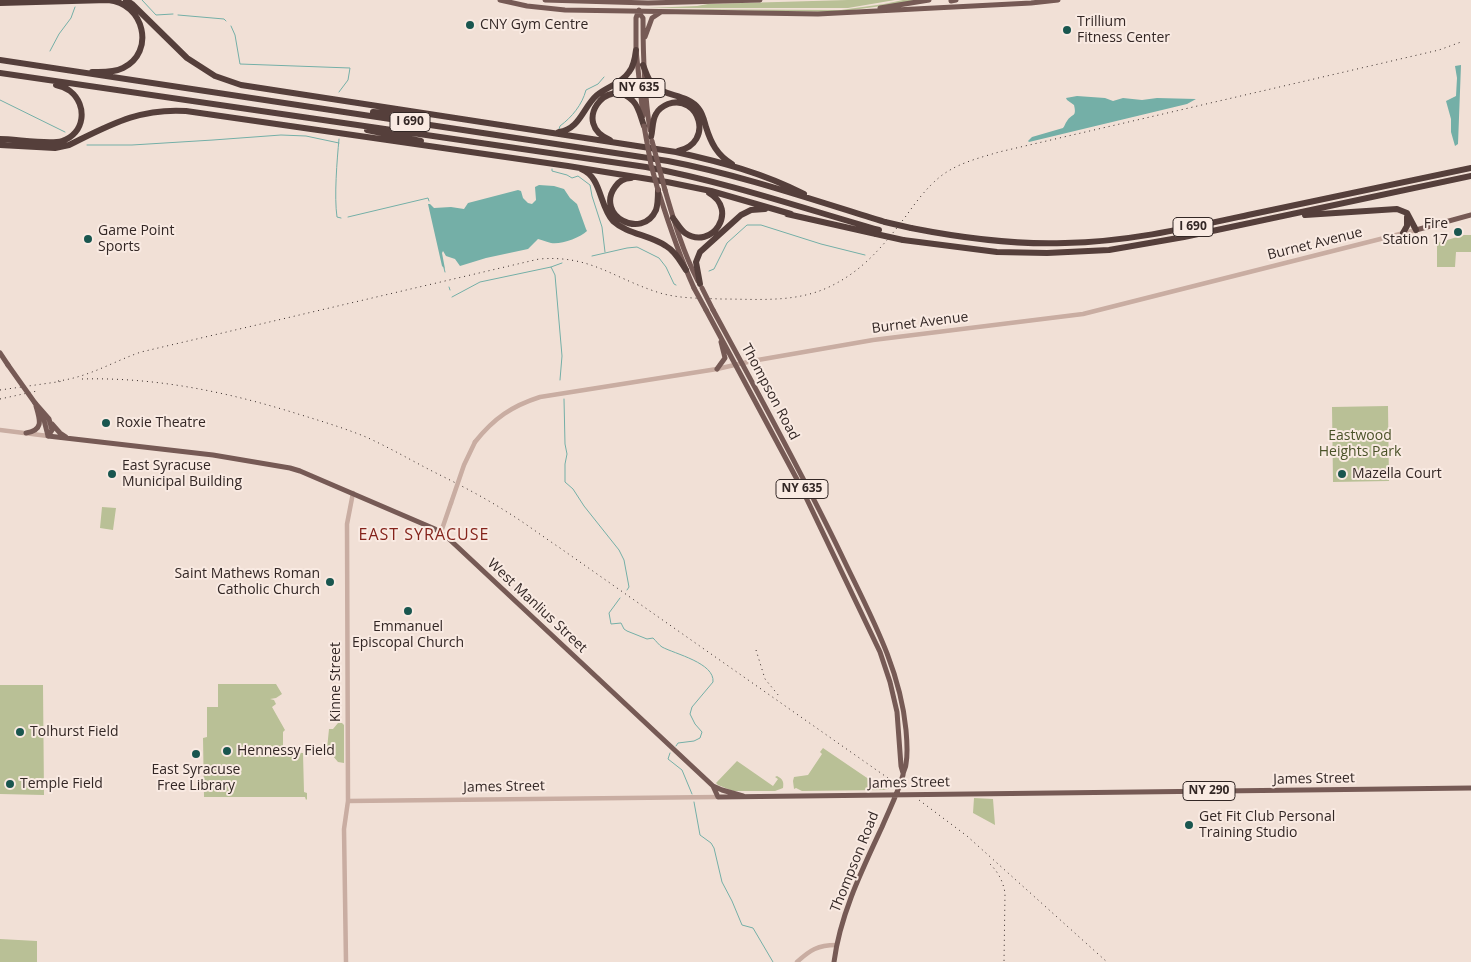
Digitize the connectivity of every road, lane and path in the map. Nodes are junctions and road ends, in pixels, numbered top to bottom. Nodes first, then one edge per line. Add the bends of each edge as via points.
1 (126, 0) edge
2 (500, 0) edge
3 (545, 0) edge
4 (760, 0) edge
5 (929, 0) edge
6 (956, 0) edge
7 (1058, 0) edge
8 (952, 1) edge
9 (0, 4) edge
10 (638, 7) edge
11 (664, 11) junction
12 (854, 12) junction
13 (643, 42) junction
14 (636, 50) junction
15 (0, 60) edge
16 (643, 65) junction
17 (73, 72) junction
18 (0, 74) edge
19 (39, 79) junction
20 (339, 111) junction
21 (287, 115) junction
22 (449, 118) junction
23 (644, 126) junction
24 (540, 131) junction
25 (0, 137) edge
26 (652, 139) junction
27 (13, 142) junction
28 (623, 144) junction
29 (0, 146) edge
30 (465, 152) junction
31 (676, 152) junction
32 (568, 166) junction
33 (740, 168) junction
34 (1471, 168) edge
35 (1471, 176) edge
36 (640, 177) junction
37 (691, 186) junction
38 (662, 190) junction
39 (817, 200) junction
40 (1407, 213) junction
41 (791, 214) junction
42 (1471, 215) edge
43 (673, 218) junction
44 (1267, 220) junction
45 (1416, 230) junction
46 (877, 232) junction
47 (1403, 233) junction
48 (686, 270) junction
49 (699, 286) junction
50 (716, 330) junction
51 (0, 353) edge
52 (739, 364) junction
53 (717, 369) junction
54 (35, 403) junction
55 (49, 419) junction
56 (0, 430) edge
57 (26, 433) junction
58 (48, 436) junction
59 (68, 438) junction
60 (353, 493) junction
61 (441, 532) junction
62 (713, 786) junction
63 (1471, 788) edge
64 (897, 794) junction
65 (743, 796) junction
66 (718, 797) junction
67 (348, 801) junction
68 (836, 946) junction
69 (346, 962) edge
70 (797, 962) edge
71 (834, 962) edge

1 - 22 highway via 187,58 224,79 253,88
2 - 10 main road via 550,9
3 - 10 main road
4 - 10 main road
5 - 12 main road
6 - 8 main road
7 - 12 main road
9 - 17 highway via 113,1 128,7 141,25 142,37 132,61 111,72
10 - 11 main road
10 - 13 main road, Thompson Road / NY 635 via 643,18
10 - 14 main road, Thompson Road / NY 635
11 - 12 main road
11 - 13 main road via 652,18
13 - 16 main road, Thompson Road / NY 635
14 - 23 main road, Thompson Road / NY 635
14 - 24 highway via 629,74 597,96 573,127 558,132
15 - 17 highway, I 690
16 - 26 main road, Thompson Road / NY 635
16 - 33 highway via 649,80 659,90 695,104 713,146
17 - 20 highway, I 690
18 - 19 highway, I 690
19 - 21 highway, I 690
19 - 27 highway via 71,92 82,109 81,121 75,133 64,141
20 - 22 highway
20 - 39 highway, I 690 via 668,160
21 - 30 highway
21 - 46 highway, I 690 via 666,171 744,190
22 - 24 highway
23 - 28 highway via 637,106 628,96 615,94 600,100 592,117 595,129 603,137
23 - 38 main road, Thompson Road / NY 635, bridge via 651,165
24 - 28 highway
25 - 27 highway
26 - 31 highway via 654,118 659,110 672,103 690,107 698,118 700,130 688,148
26 - 38 main road, Thompson Road / NY 635, bridge
27 - 29 highway
27 - 30 highway via 62,147 123,120 151,112 176,110
28 - 31 highway
30 - 32 highway
31 - 33 highway
32 - 36 highway
32 - 48 highway via 585,171 592,178 616,223 668,246
33 - 39 highway via 761,174
34 - 39 highway, I 690, bridge via 1165,233 1108,241 1006,242 949,235 885,222
35 - 44 highway, I 690
36 - 37 highway
36 - 38 highway via 626,178 613,190 610,202 617,218 628,224 648,220 655,212
37 - 41 highway
37 - 43 highway via 710,193 720,202 723,212 720,225 707,236 694,237 683,231
38 - 43 main road, Thompson Road / NY 635
38 - 48 main road, Thompson Road / NY 635 via 668,223
40 - 44 highway via 1392,208
40 - 45 highway
40 - 47 highway via 1408,222
41 - 46 highway
41 - 49 highway via 760,208 741,215 700,252 696,262
42 - 45 main road, Burnet Avenue
43 - 49 main road, Thompson Road / NY 635
44 - 46 highway, I 690 via 1143,245 1047,253 997,252 937,245
45 - 47 street, Burnet Avenue
47 - 52 street, Burnet Avenue via 1083,314 873,340
48 - 49 main road, Thompson Road / NY 635
49 - 50 main road, Thompson Road / NY 635, bridge
49 - 52 main road, Thompson Road / NY 635, bridge
50 - 52 main road, Thompson Road / NY 635
50 - 53 main road via 725,358
51 - 54 main road, bridge
52 - 53 street, Burnet Avenue
52 - 64 main road, Thompson Road / NY 635 via 880,652 897,712 903,773
53 - 61 street, Burnet Avenue, bridge via 540,397 507,411 475,442
54 - 55 main road
54 - 57 main road via 39,426 35,431
54 - 58 main road
55 - 58 main road via 52,430
55 - 59 main road via 60,434
56 - 57 street
57 - 58 street
58 - 59 main road, NY 290
59 - 60 main road, West Manlius Street / NY 290 via 213,455 290,468
60 - 61 main road, West Manlius Street / NY 290
60 - 67 street, Kinne Street via 347,524
61 - 62 main road, West Manlius Street / NY 290
62 - 65 main road, West Manlius Street / NY 290
62 - 66 main road, West Manlius Street
63 - 64 main road, James Street / NY 290
64 - 65 main road, James Street / NY 290
64 - 68 main road, Thompson Road / NY 635 via 862,871
65 - 66 main road, James Street
66 - 67 street, James Street
67 - 69 street, Kinne Street via 344,829
68 - 70 street via 815,948
68 - 71 main road, Thompson Road / NY 635

